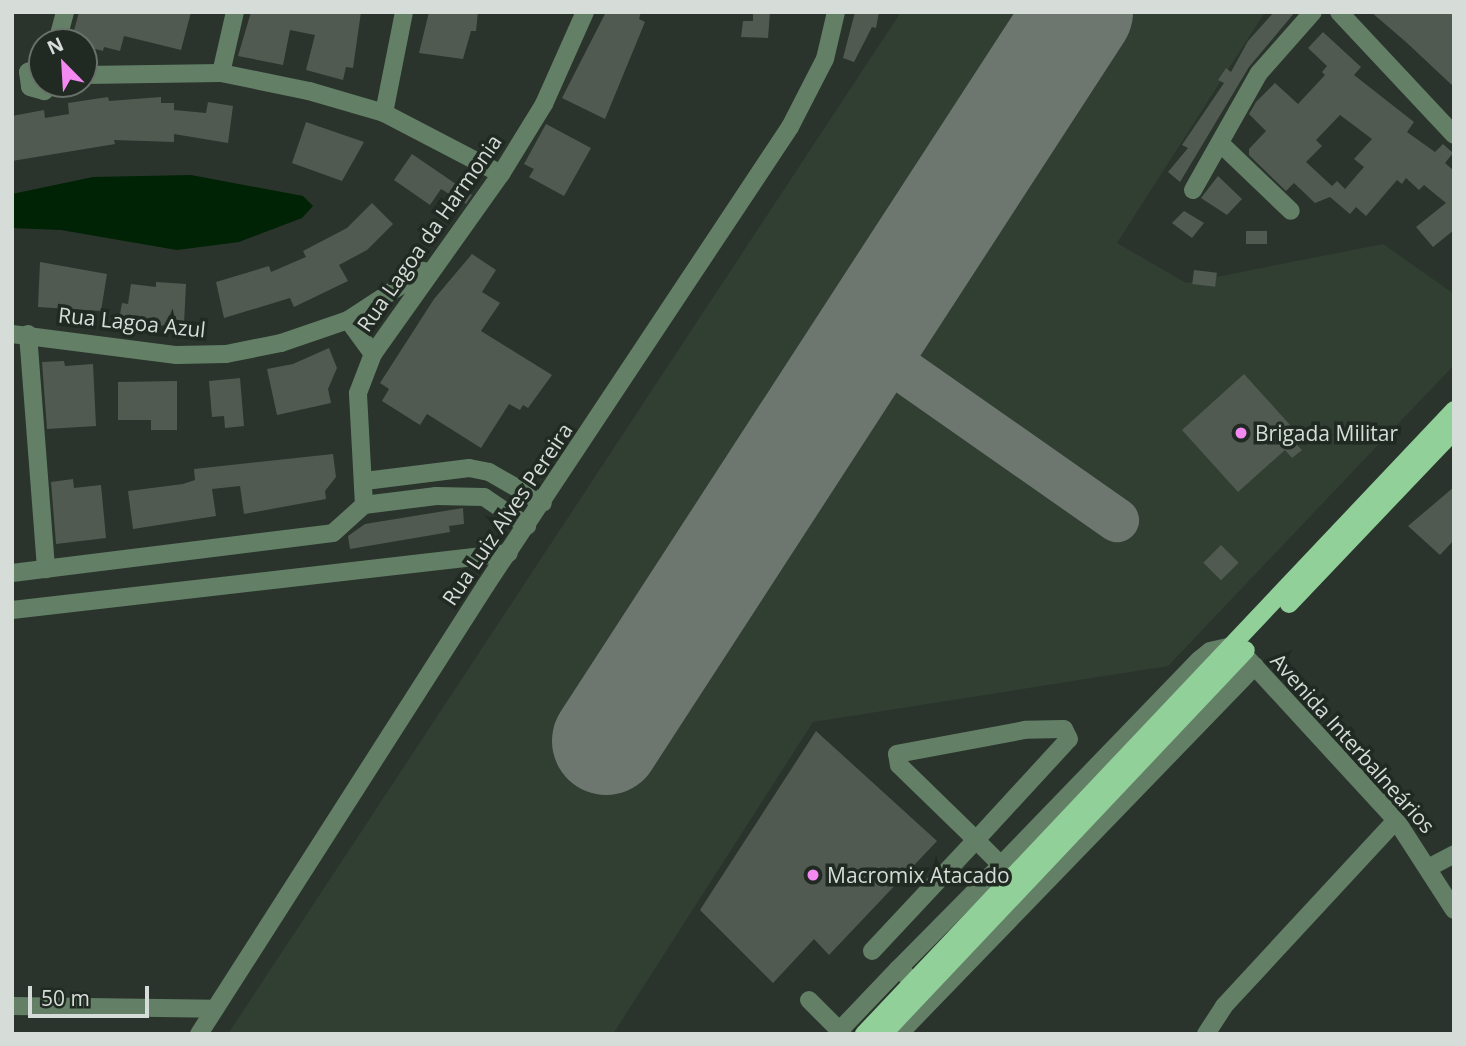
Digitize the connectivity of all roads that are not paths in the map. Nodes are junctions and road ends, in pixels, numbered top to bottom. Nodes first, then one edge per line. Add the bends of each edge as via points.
1 (235, 12) edge
2 (404, 12) edge
3 (585, 12) edge
4 (836, 12) edge
5 (1313, 12) edge
6 (1339, 12) edge
7 (220, 73) junction
8 (98, 75) edge
9 (384, 113) junction
10 (1451, 126) edge
11 (1220, 143) junction
12 (501, 174) junction
13 (1193, 190) dead end
14 (1291, 211) dead end
15 (434, 263) junction
16 (348, 320) junction
17 (20, 334) edge
18 (373, 354) junction
19 (1454, 410) edge
20 (1454, 431) edge
21 (489, 472) junction
22 (433, 473) junction
23 (365, 481) junction
24 (436, 496) junction
25 (484, 497) junction
26 (543, 503) junction
27 (364, 505) junction
28 (527, 526) junction
29 (509, 553) junction
30 (46, 569) junction
31 (12, 573) edge
32 (12, 610) edge
33 (1244, 655) junction
34 (1396, 820) junction
35 (976, 840) junction
36 (1454, 854) edge
37 (1001, 865) junction
38 (1430, 867) junction
39 (1454, 910) edge
40 (872, 951) dead end
41 (898, 969) junction
42 (913, 981) junction
43 (808, 1000) dead end
44 (12, 1006) edge
45 (215, 1009) junction
46 (841, 1032) edge
47 (199, 1034) edge
48 (864, 1034) edge
49 (883, 1034) edge
50 (899, 1034) edge
51 (1206, 1034) edge

1 - 7 street
2 - 9 street
3 - 12 street, Rua Lagoa da Harmonia via 544,104
4 - 26 street, Rua Luiz Alves Pereira via 825,59 790,127
5 - 11 street via 1259,73
6 - 10 street
7 - 8 street
7 - 9 street via 309,91
9 - 12 street
11 - 13 street
11 - 14 street
12 - 15 street, Rua Lagoa da Harmonia
15 - 16 street, Rua Lagoa Azul
15 - 18 street, Rua Lagoa da Harmonia
16 - 17 street, Rua Lagoa Azul via 281,343 226,354 177,355
16 - 18 street
17 - 30 street
18 - 23 street, Rua Lagoa da Harmonia via 358,393
19 - 33 main road
20 - 33 main road
21 - 22 street via 469,468
21 - 25 street
21 - 26 street
22 - 23 street
22 - 24 street
23 - 27 street, Rua Lagoa da Harmonia
24 - 25 street
24 - 27 street
25 - 28 street
26 - 28 street, Rua Luiz Alves Pereira
27 - 30 street via 333,533
28 - 29 street, Rua Luiz Alves Pereira
29 - 32 street
29 - 45 street, Rua Luiz Alves Pereira
30 - 31 street
33 - 34 street, Avenida Interbalneários
33 - 37 street via 1222,647 1199,660
33 - 42 main road
33 - 49 main road
33 - 50 street via 1175,744
34 - 38 street, Avenida Interbalneários
34 - 51 street via 1224,1006
35 - 35 street via 899,765 897,754 1025,730 1064,729 1069,739
35 - 37 street
35 - 40 street
36 - 38 street
37 - 41 street
38 - 39 street, Avenida Interbalneários
41 - 42 street
41 - 46 street
42 - 48 main road
43 - 46 street
44 - 45 street
45 - 47 street, Rua Luiz Alves Pereira

